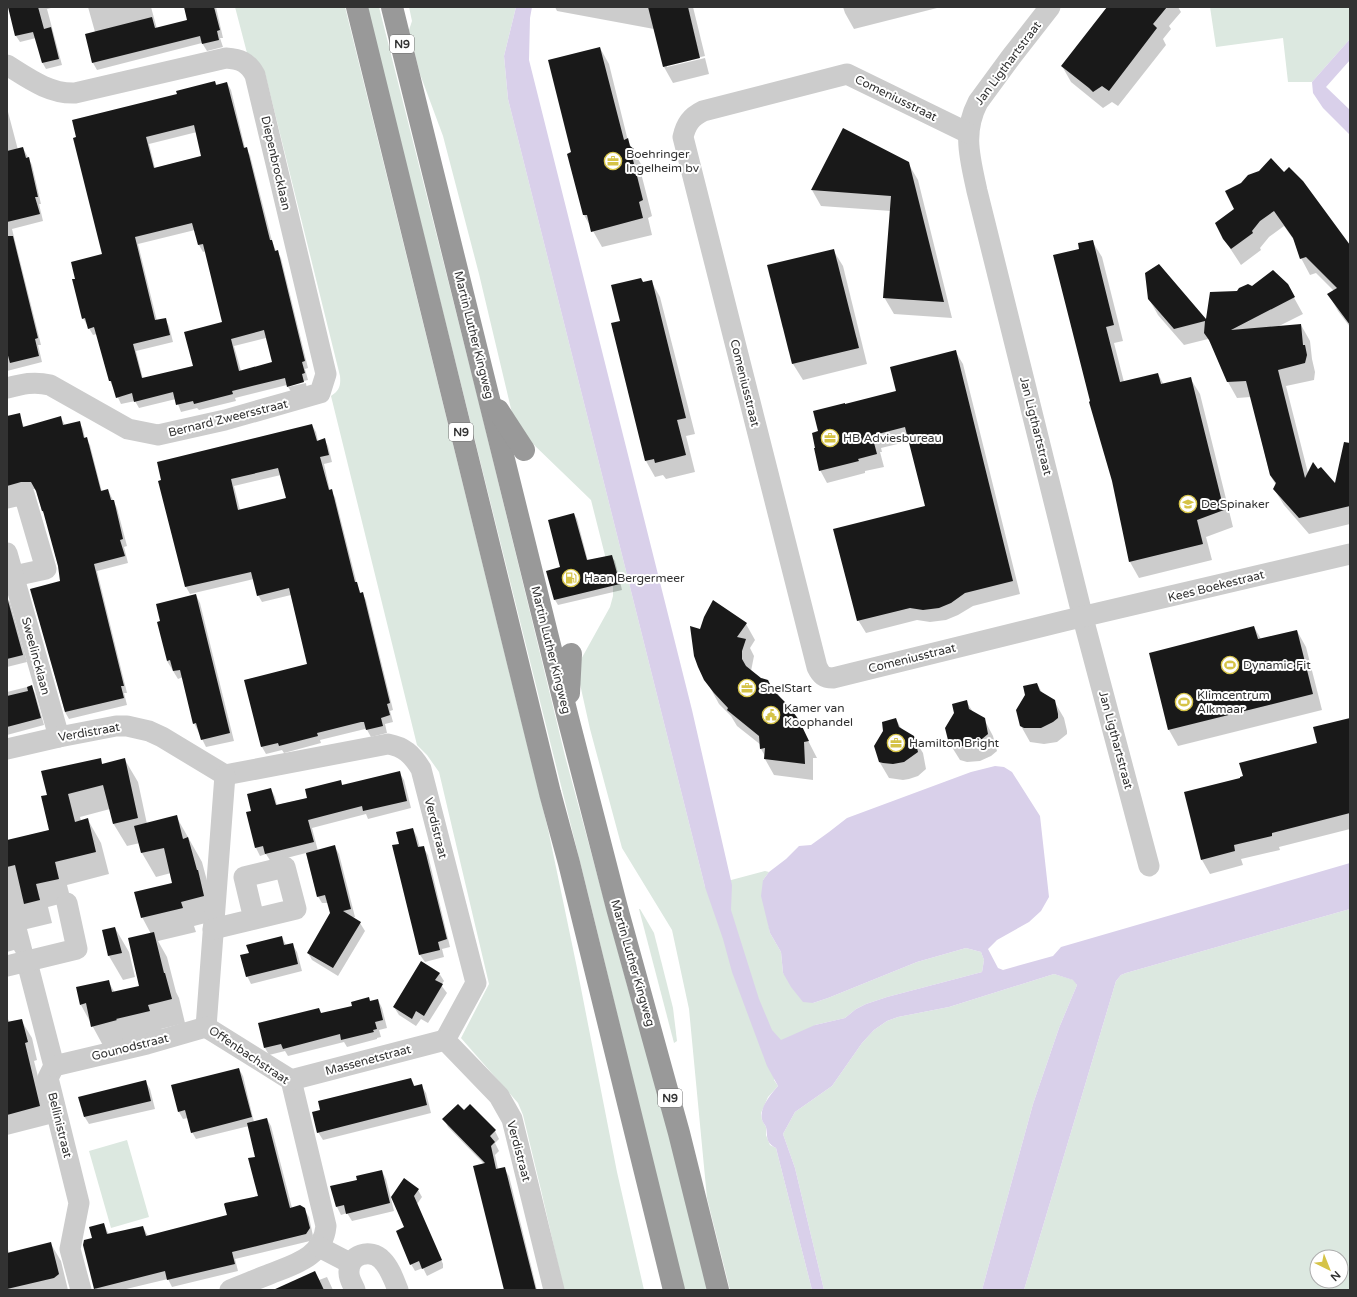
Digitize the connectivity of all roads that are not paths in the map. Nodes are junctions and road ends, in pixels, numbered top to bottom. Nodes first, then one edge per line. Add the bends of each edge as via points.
1 (356, 7) edge
2 (392, 7) edge
3 (1050, 7) edge
4 (7, 65) edge
5 (968, 133) junction
6 (326, 374) joint
7 (7, 388) edge
8 (489, 396) junction
9 (524, 450) dead end
10 (7, 498) edge
11 (7, 553) edge
12 (1350, 554) edge
13 (14, 576) junction
14 (1083, 618) junction
15 (571, 654) dead end
16 (568, 718) junction
17 (59, 737) junction
18 (7, 749) edge
19 (225, 775) junction
20 (1149, 866) dead end
21 (67, 903) dead end
22 (254, 919) dead end
23 (213, 929) junction
24 (17, 964) edge
25 (206, 1027) junction
26 (445, 1040) junction
27 (54, 1066) junction
28 (291, 1080) junction
29 (319, 1247) junction
30 (350, 1263) junction
31 (81, 1290) edge
32 (230, 1290) edge
33 (355, 1290) edge
34 (398, 1290) edge
35 (554, 1290) edge
36 (674, 1290) edge
37 (718, 1290) edge

1 - 36 highway, N9
2 - 8 highway, Martin Luther Kingweg / N9
3 - 5 street, Jan Ligthartstraat via 978,102
4 - 6 street, Diepenbrocklaan via 49,89 67,94 226,58 237,58 252,69
5 - 14 street, Jan Ligthartstraat via 970,160 977,191
5 - 14 street, Comeniusstraat via 847,74 703,111 688,121 683,137 820,674 826,678 833,678
6 - 7 street, Bernard Zweersstraat via 320,393 225,420 158,435 128,429 50,385 28,383
8 - 9 highway, N9
8 - 16 highway, Martin Luther Kingweg / N9
10 - 13 street via 24,494 46,569
11 - 13 street
12 - 14 street, Kees Boekestraat
13 - 17 street, Sweelincklaan
14 - 20 street, Jan Ligthartstraat
15 - 16 highway, N9
16 - 37 highway, Martin Luther Kingweg / N9
17 - 18 street, Verdistraat
17 - 19 street, Verdistraat via 116,726 149,731
19 - 23 street, Offenbachstraat
19 - 26 street, Verdistraat via 388,744 399,746 415,759 421,769 476,983
21 - 24 street via 77,949
22 - 23 street
23 - 25 street, Offenbachstraat
24 - 27 street, Bellinistraat
25 - 27 street, Gounodstraat
25 - 28 street, Offenbachstraat
26 - 28 street, Massenetstraat
26 - 35 street, Verdistraat via 499,1096 512,1120
27 - 31 street, Bellinistraat via 48,1078 79,1203 70,1249
28 - 29 street, Offenbachstraat via 326,1226 325,1236
29 - 30 street
29 - 32 street via 300,1262
30 - 33 street via 350,1280
30 - 34 street via 367,1253 381,1258 388,1266

